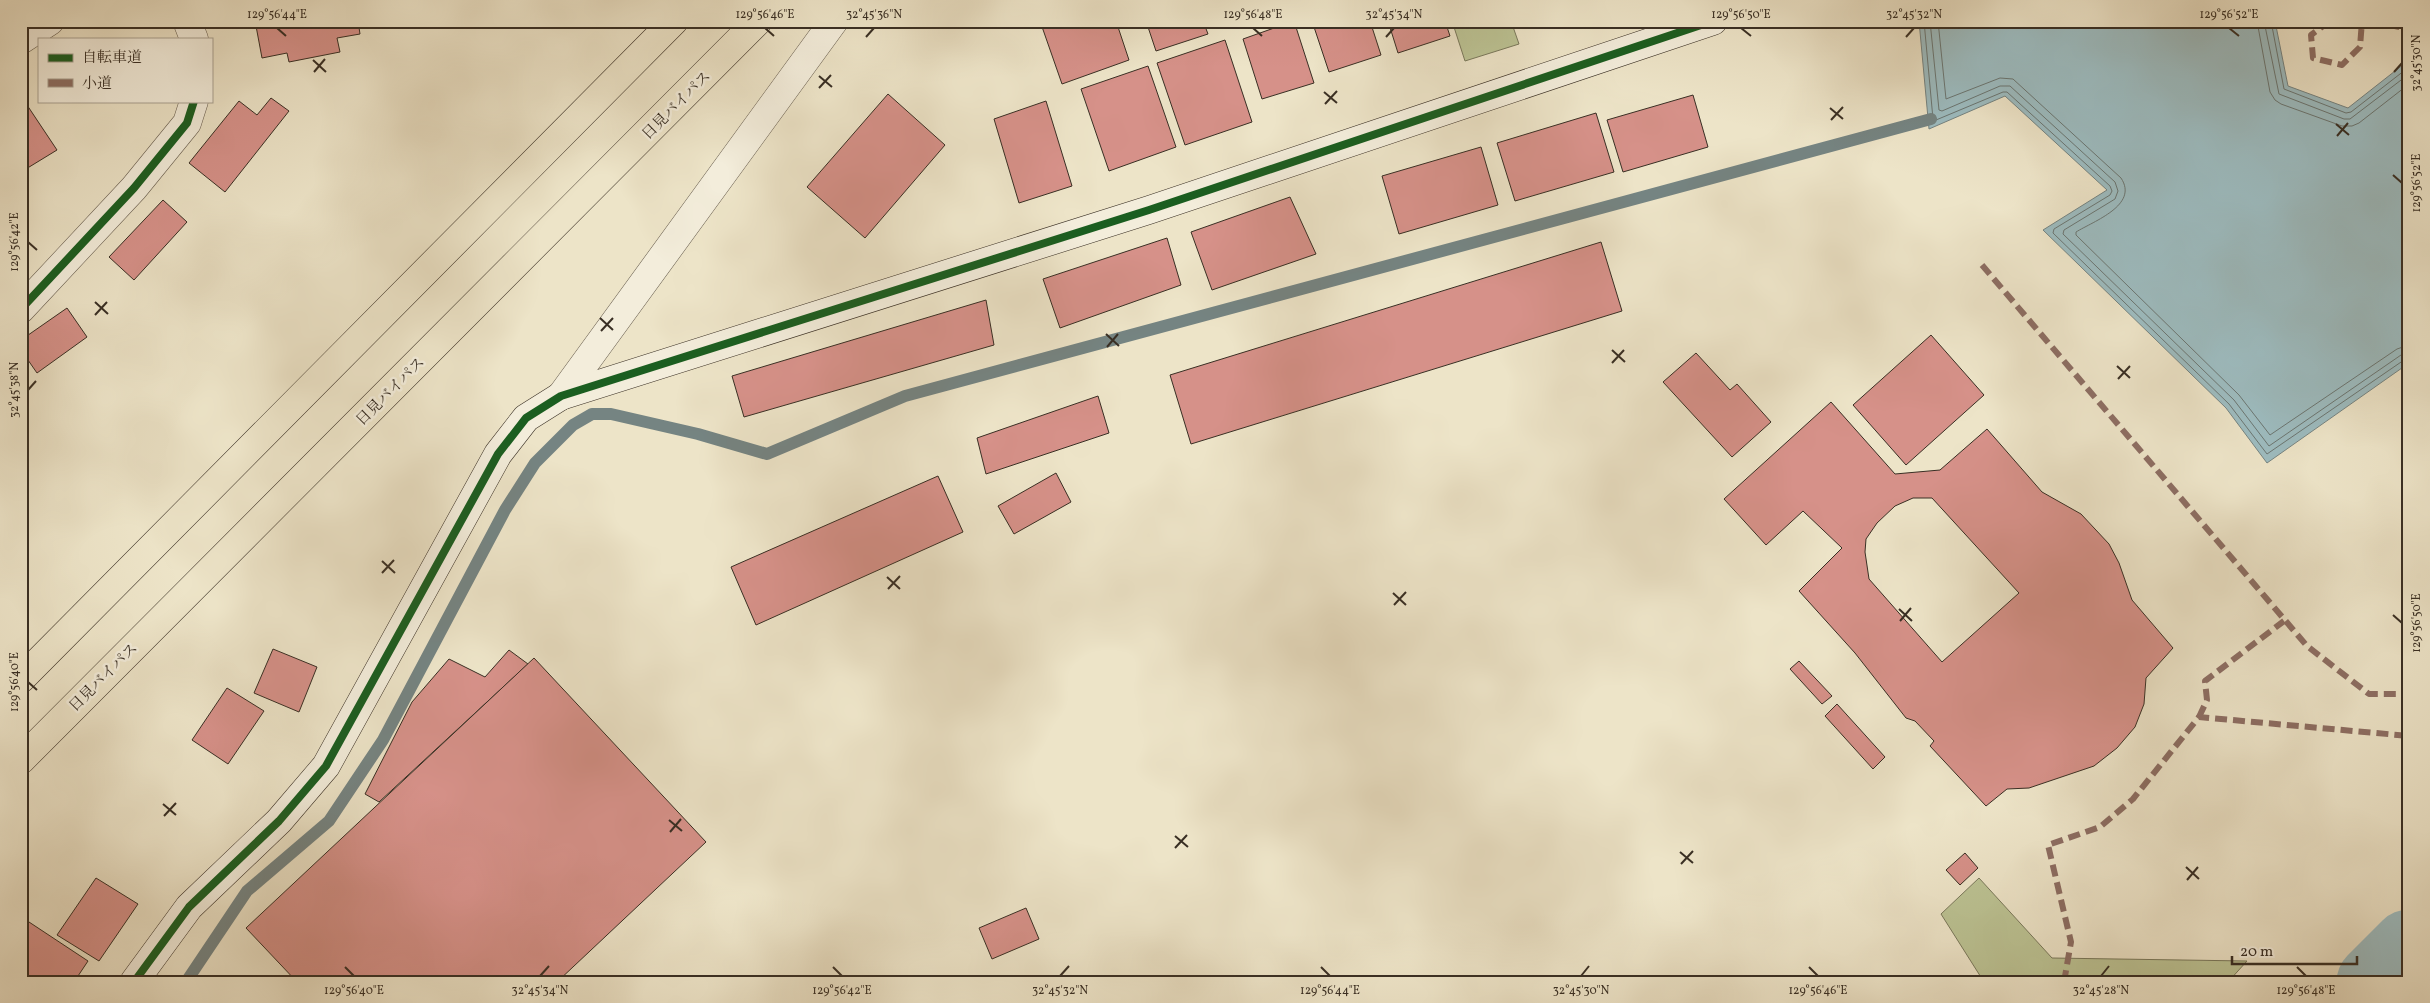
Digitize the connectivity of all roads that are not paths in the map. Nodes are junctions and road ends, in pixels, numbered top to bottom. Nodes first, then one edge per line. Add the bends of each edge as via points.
1 (50, 21) edge
2 (187, 21) edge
3 (674, 21) edge
4 (758, 21) edge
5 (834, 21) edge
6 (1713, 21) edge
7 (194, 38) edge
8 (21, 40) edge
9 (194, 102) edge
10 (21, 309) edge
11 (561, 396) junction
12 (21, 679) edge
13 (21, 760) edge
14 (134, 982) edge

1 - 8 street
2 - 7 street
3 - 12 highway
4 - 13 highway, 日見バイパス
5 - 11 street
6 - 11 street via 1149,210
9 - 10 street via 187,123 134,188
11 - 14 street via 526,418 498,454 326,766 279,821 189,907

